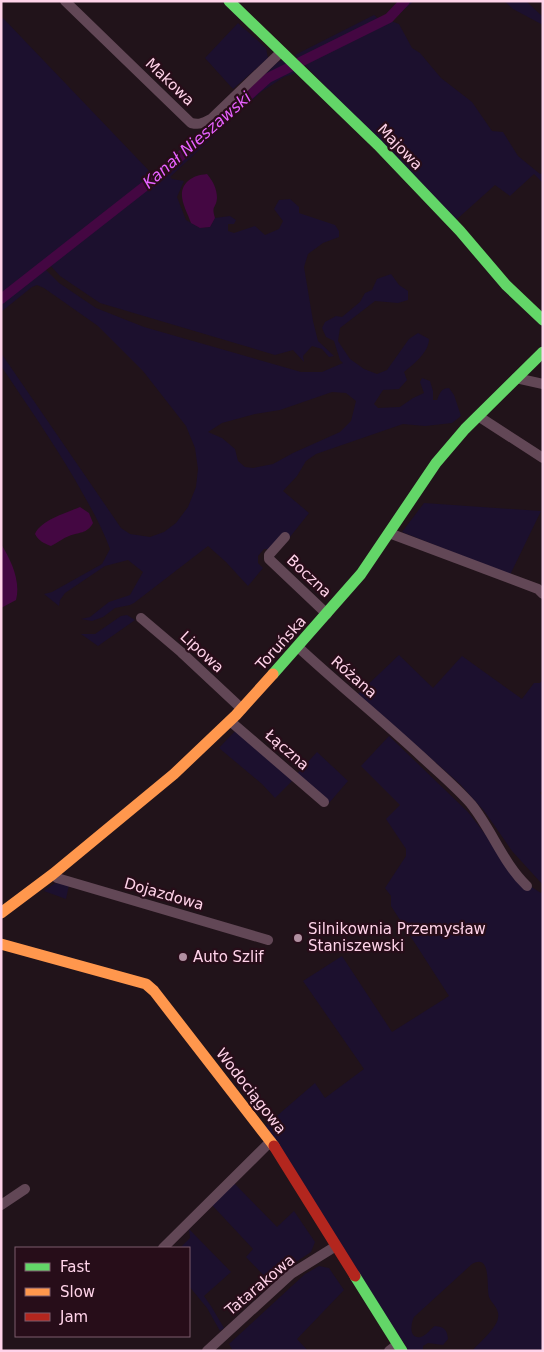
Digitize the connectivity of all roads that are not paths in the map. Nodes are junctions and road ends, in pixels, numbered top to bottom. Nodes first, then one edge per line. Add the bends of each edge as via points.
1 (66, 1) edge
2 (229, 1) edge
3 (282, 52) junction
4 (543, 320) edge
5 (543, 352) edge
6 (516, 378) junction
7 (543, 384) edge
8 (478, 416) junction
9 (543, 458) edge
10 (389, 533) junction
11 (285, 537) dead end
12 (543, 594) edge
13 (327, 614) junction
14 (141, 618) dead end
15 (298, 647) junction
16 (242, 709) junction
17 (230, 720) junction
18 (324, 802) dead end
19 (52, 874) junction
20 (527, 886) dead end
21 (1, 913) edge
22 (268, 940) dead end
23 (1, 944) edge
24 (271, 1141) junction
25 (25, 1189) dead end
26 (1, 1205) edge
27 (336, 1246) junction
28 (164, 1247) edge
29 (396, 1349) edge
30 (207, 1351) edge

1 - 3 street, Makowa via 191,123 203,124 211,119
2 - 3 street, Majowa
3 - 4 street, Majowa via 378,145 506,285
5 - 6 street, Toruńska
6 - 7 street
6 - 8 street, Toruńska
8 - 9 street
8 - 10 street, Toruńska via 436,463
10 - 12 street via 538,589
10 - 13 street, Toruńska via 361,574
11 - 13 street, Boczna via 269,559
13 - 15 street, Toruńska
14 - 16 street, Lipowa
15 - 16 street, Toruńska
15 - 20 street, Różana via 450,783 470,804 516,876
16 - 17 street, Toruńska
17 - 18 street, Łączna
17 - 19 street, Toruńska via 174,774
19 - 21 street, Toruńska
19 - 22 street, Dojazdowa
23 - 24 street, Wodociągowa via 146,984
24 - 27 street, Wodociągowa
24 - 28 street
25 - 26 street
27 - 29 street, Wodociągowa
27 - 30 street, Tatarakowa via 290,1274

